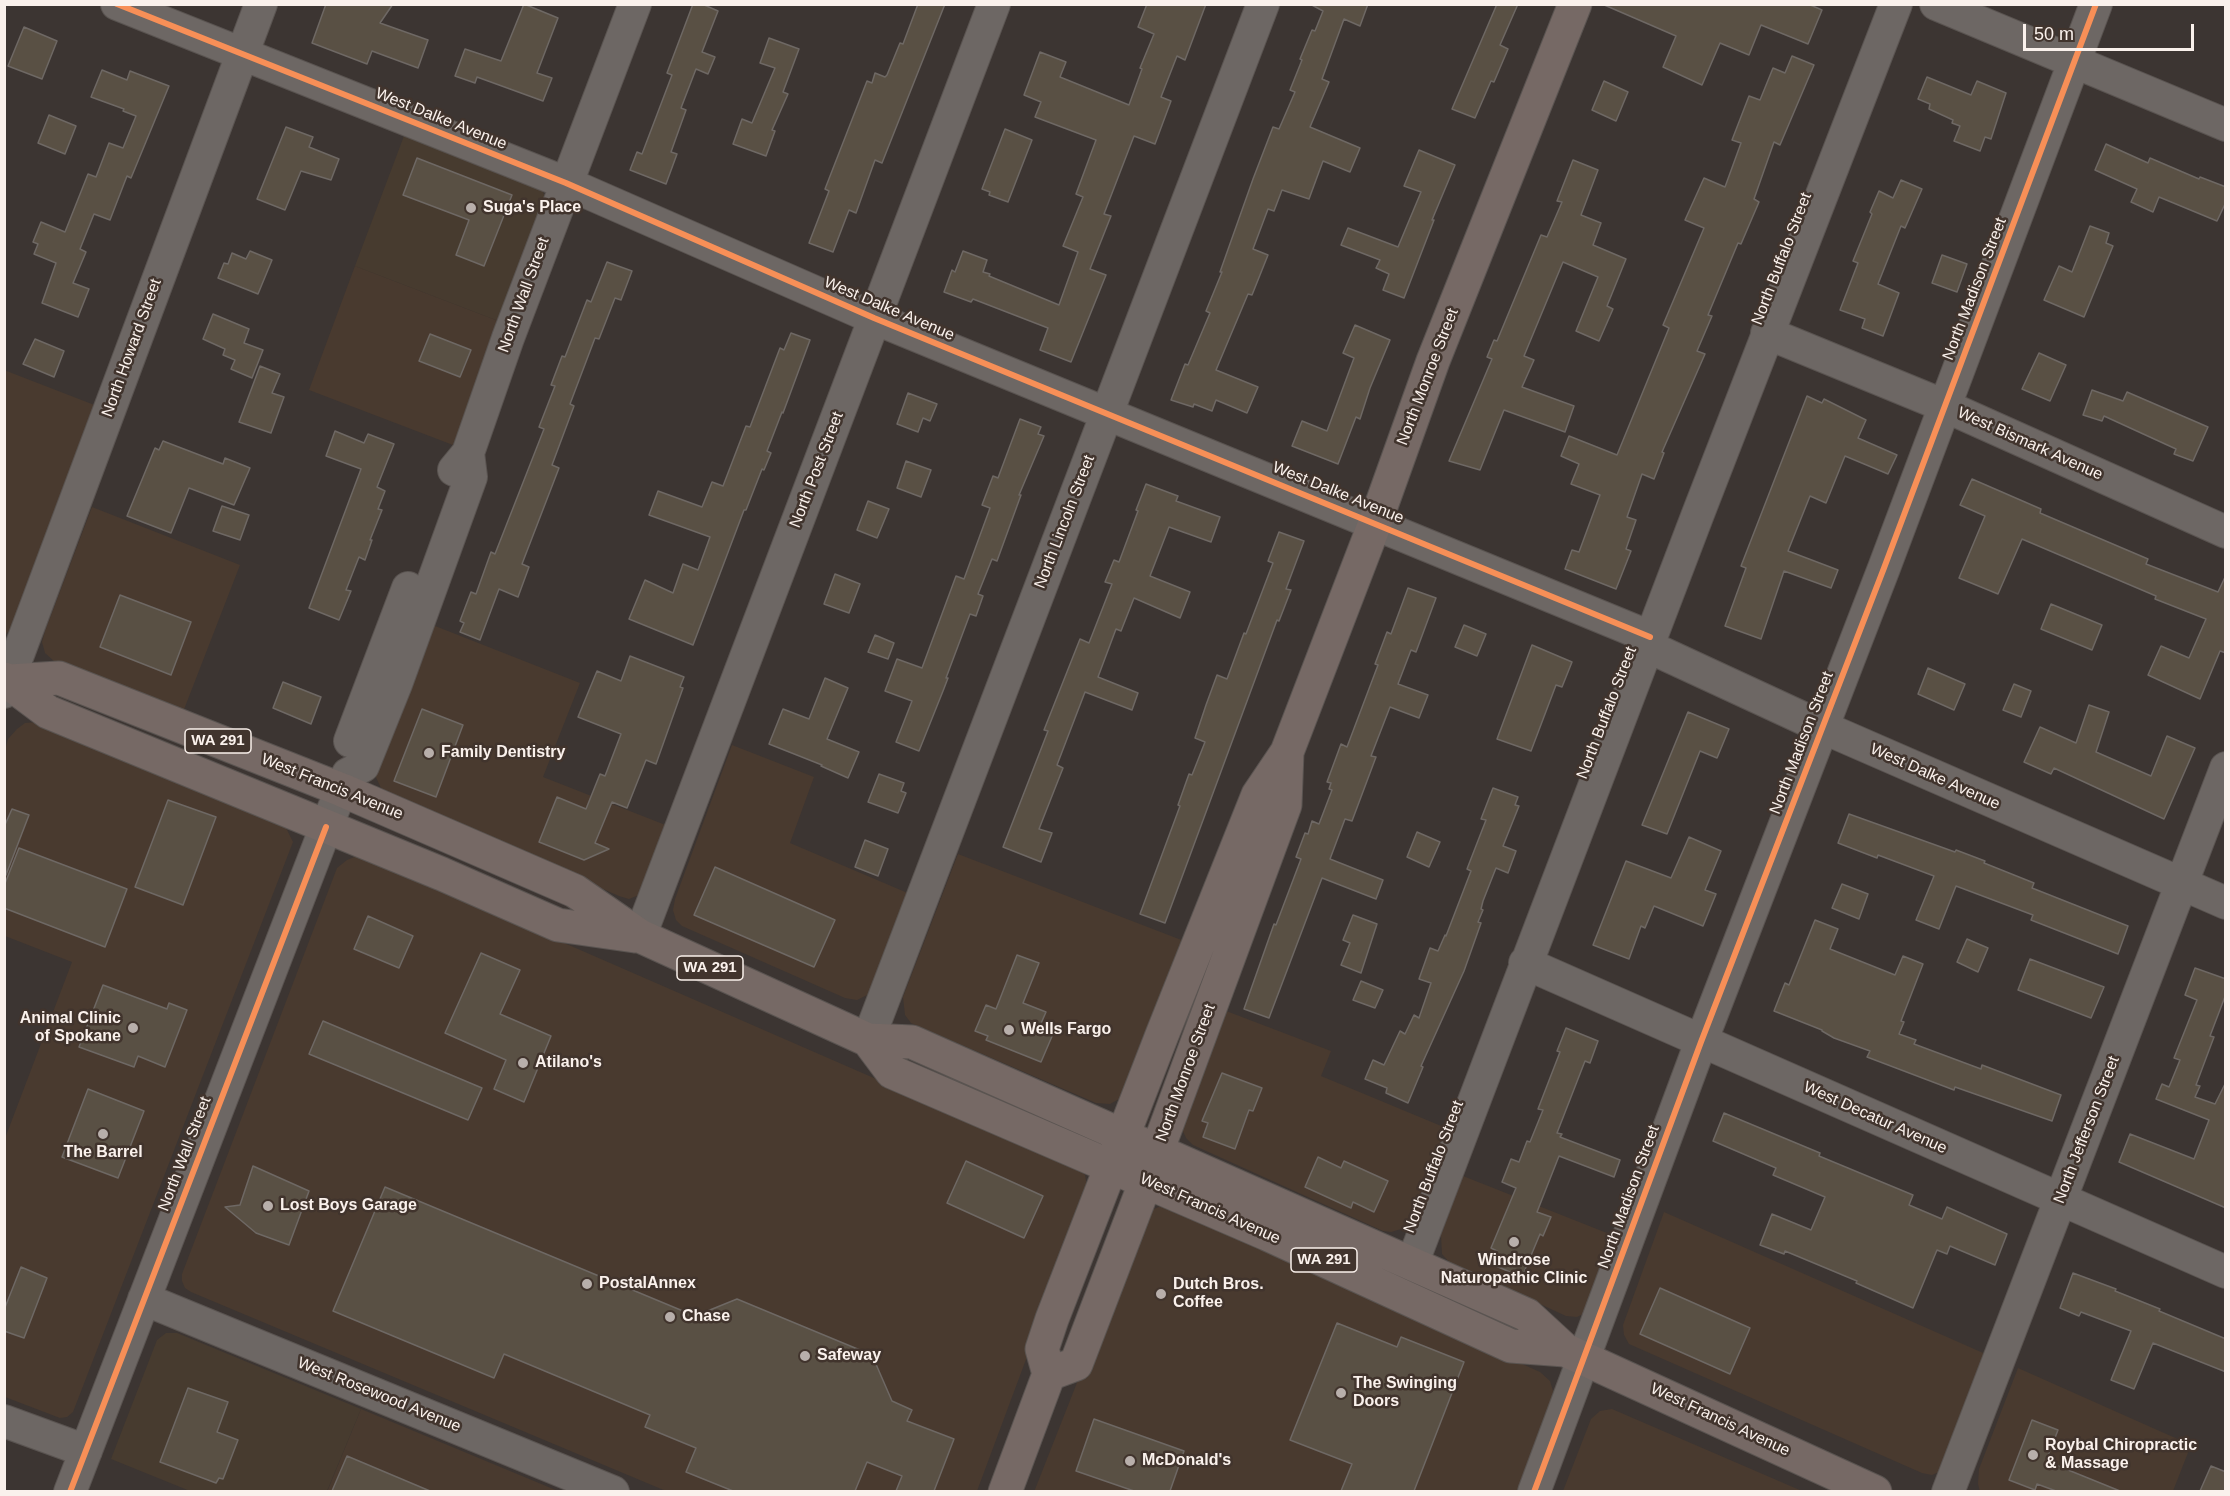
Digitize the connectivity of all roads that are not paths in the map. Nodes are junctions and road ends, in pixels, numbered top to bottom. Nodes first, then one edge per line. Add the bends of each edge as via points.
1 (117, 4) edge
2 (261, 4) edge
3 (635, 4) edge
4 (994, 4) edge
5 (1263, 4) edge
6 (1575, 4) edge
7 (1896, 4) edge
8 (1936, 4) edge
9 (2096, 4) edge
10 (242, 54) junction
11 (2075, 61) junction
12 (2226, 125) edge
13 (566, 183) junction
14 (874, 318) junction
15 (1767, 333) junction
16 (1945, 406) junction
17 (1106, 414) junction
18 (1375, 523) junction
19 (2226, 532) edge
20 (1649, 642) junction
21 (6, 684) edge
22 (1822, 727) junction
23 (1287, 752) junction
24 (2226, 768) edge
25 (345, 782) junction
26 (326, 827) junction
27 (2181, 884) junction
28 (2226, 903) edge
29 (640, 936) junction
30 (1525, 963) junction
31 (868, 1040) junction
32 (1701, 1042) junction
33 (1123, 1136) junction
34 (1157, 1151) junction
35 (1111, 1167) junction
36 (1146, 1181) junction
37 (2060, 1199) junction
38 (1412, 1264) junction
39 (2226, 1272) edge
40 (144, 1299) junction
41 (1575, 1354) junction
42 (1049, 1374) junction
43 (4, 1421) edge
44 (86, 1451) junction
45 (70, 1491) edge
46 (613, 1491) edge
47 (1005, 1491) edge
48 (1534, 1491) edge
49 (1875, 1491) edge
50 (1948, 1491) edge

1 - 10 street, West Dalke Avenue
2 - 10 street, North Howard Street
3 - 13 street, North Wall Street
4 - 14 street, North Post Street
5 - 17 street, North Lincoln Street
6 - 18 main road, North Monroe Street via 1433,361
7 - 15 street, North Buffalo Street
8 - 11 street
9 - 11 street, North Madison Street
10 - 13 street, West Dalke Avenue
10 - 21 street, North Howard Street
11 - 12 street
11 - 16 street, North Madison Street
13 - 14 street, West Dalke Avenue
13 - 25 street, North Wall Street via 468,453 471,477 396,684 363,766
14 - 17 street, West Dalke Avenue
14 - 29 street, North Post Street
15 - 16 street, West Bismark Avenue
15 - 20 street, North Buffalo Street
16 - 19 street, West Bismark Avenue
16 - 22 street, North Madison Street
17 - 18 street, West Dalke Avenue
17 - 31 street, North Lincoln Street
18 - 20 street, West Dalke Avenue
18 - 23 main road, North Monroe Street
20 - 22 street, West Dalke Avenue
20 - 30 street, North Buffalo Street
21 - 25 main road, West Francis Avenue / WA 291 via 59,678
21 - 26 main road, West Francis Avenue / WA 291 via 48,712
22 - 27 street, West Dalke Avenue
22 - 32 street, North Madison Street
23 - 33 main road, North Monroe Street via 1258,795
23 - 34 main road, North Monroe Street via 1286,805
24 - 27 street, North Jefferson Street
25 - 26 street, North Wall Street
25 - 29 main road, West Francis Avenue / WA 291 via 575,891
26 - 29 main road, West Francis Avenue / WA 291 via 558,925
26 - 40 street, North Wall Street
27 - 28 street, West Dalke Avenue
27 - 37 street, North Jefferson Street
29 - 31 main road, West Francis Avenue / WA 291
30 - 32 street, West Decatur Avenue
30 - 38 street, North Buffalo Street
31 - 33 main road, West Francis Avenue / WA 291 via 912,1042
31 - 35 main road, West Francis Avenue / WA 291 via 892,1072
32 - 37 street, West Decatur Avenue
32 - 41 street, North Madison Street
33 - 34 main road, West Francis Avenue / WA 291
33 - 35 main road, North Monroe Street
34 - 36 main road, North Monroe Street
34 - 38 main road, West Francis Avenue / WA 291
35 - 36 main road, West Francis Avenue / WA 291
35 - 42 main road, North Monroe Street via 1042,1349
36 - 41 main road, West Francis Avenue / WA 291 via 1511,1346
36 - 42 main road, North Monroe Street via 1076,1364
37 - 39 street, West Decatur Avenue
37 - 50 street, North Jefferson Street
38 - 41 main road, West Francis Avenue / WA 291 via 1527,1315
40 - 44 street, North Wall Street
40 - 46 street, West Rosewood Avenue
41 - 48 street, North Madison Street
41 - 49 main road, West Francis Avenue / WA 291
42 - 47 main road
43 - 44 street
44 - 45 street, North Wall Street

